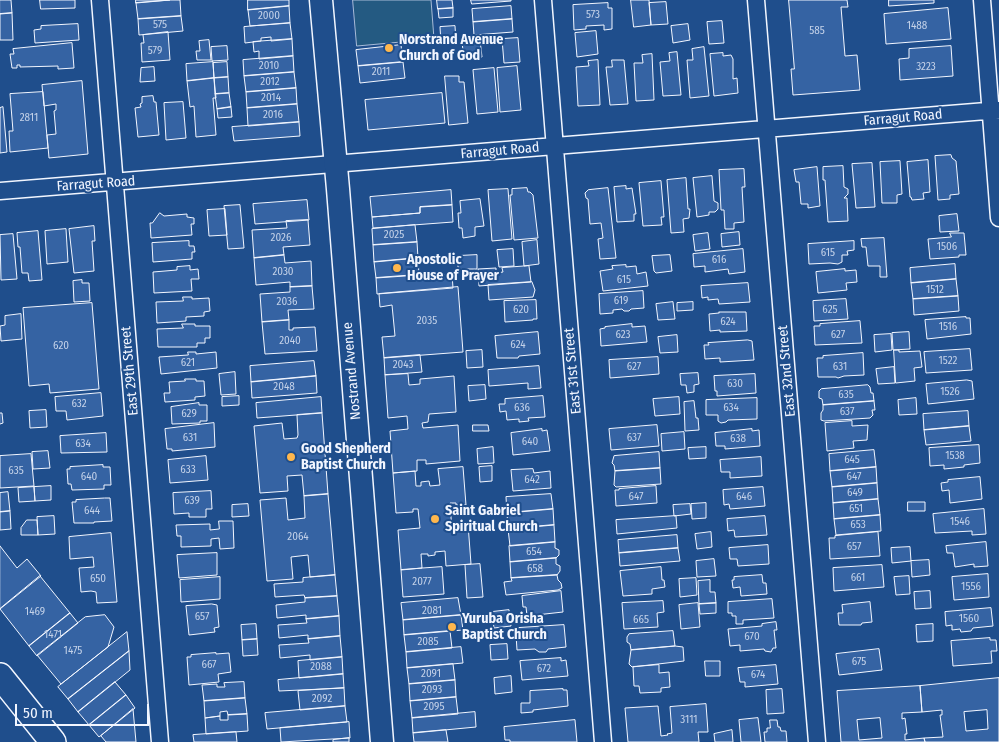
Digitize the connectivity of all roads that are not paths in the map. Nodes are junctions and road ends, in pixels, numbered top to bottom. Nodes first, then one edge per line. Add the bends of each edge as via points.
1 (100, 0) edge
2 (321, 0) edge
3 (543, 0) edge
4 (756, 0) edge
5 (982, 0) edge
6 (995, 110) edge
7 (767, 129) junction
8 (555, 146) junction
9 (336, 164) junction
10 (115, 182) junction
11 (0, 191) edge
12 (999, 218) edge
13 (4, 688) edge
14 (53, 742) edge
15 (160, 742) edge
16 (382, 742) edge
17 (603, 742) edge
18 (817, 742) edge

1 - 10 street, East 29th Street
2 - 9 main road, Nostrand Avenue
3 - 8 street, East 31st Street
4 - 7 street, East 32nd Street
5 - 6 street
6 - 7 street, Farragut Road
6 - 12 street
7 - 8 street, Farragut Road
7 - 18 street, East 32nd Street
8 - 9 street, Farragut Road
8 - 17 street, East 31st Street
9 - 10 street, Farragut Road
9 - 16 main road, Nostrand Avenue
10 - 11 street, Farragut Road
10 - 15 street, East 29th Street
13 - 14 main road

